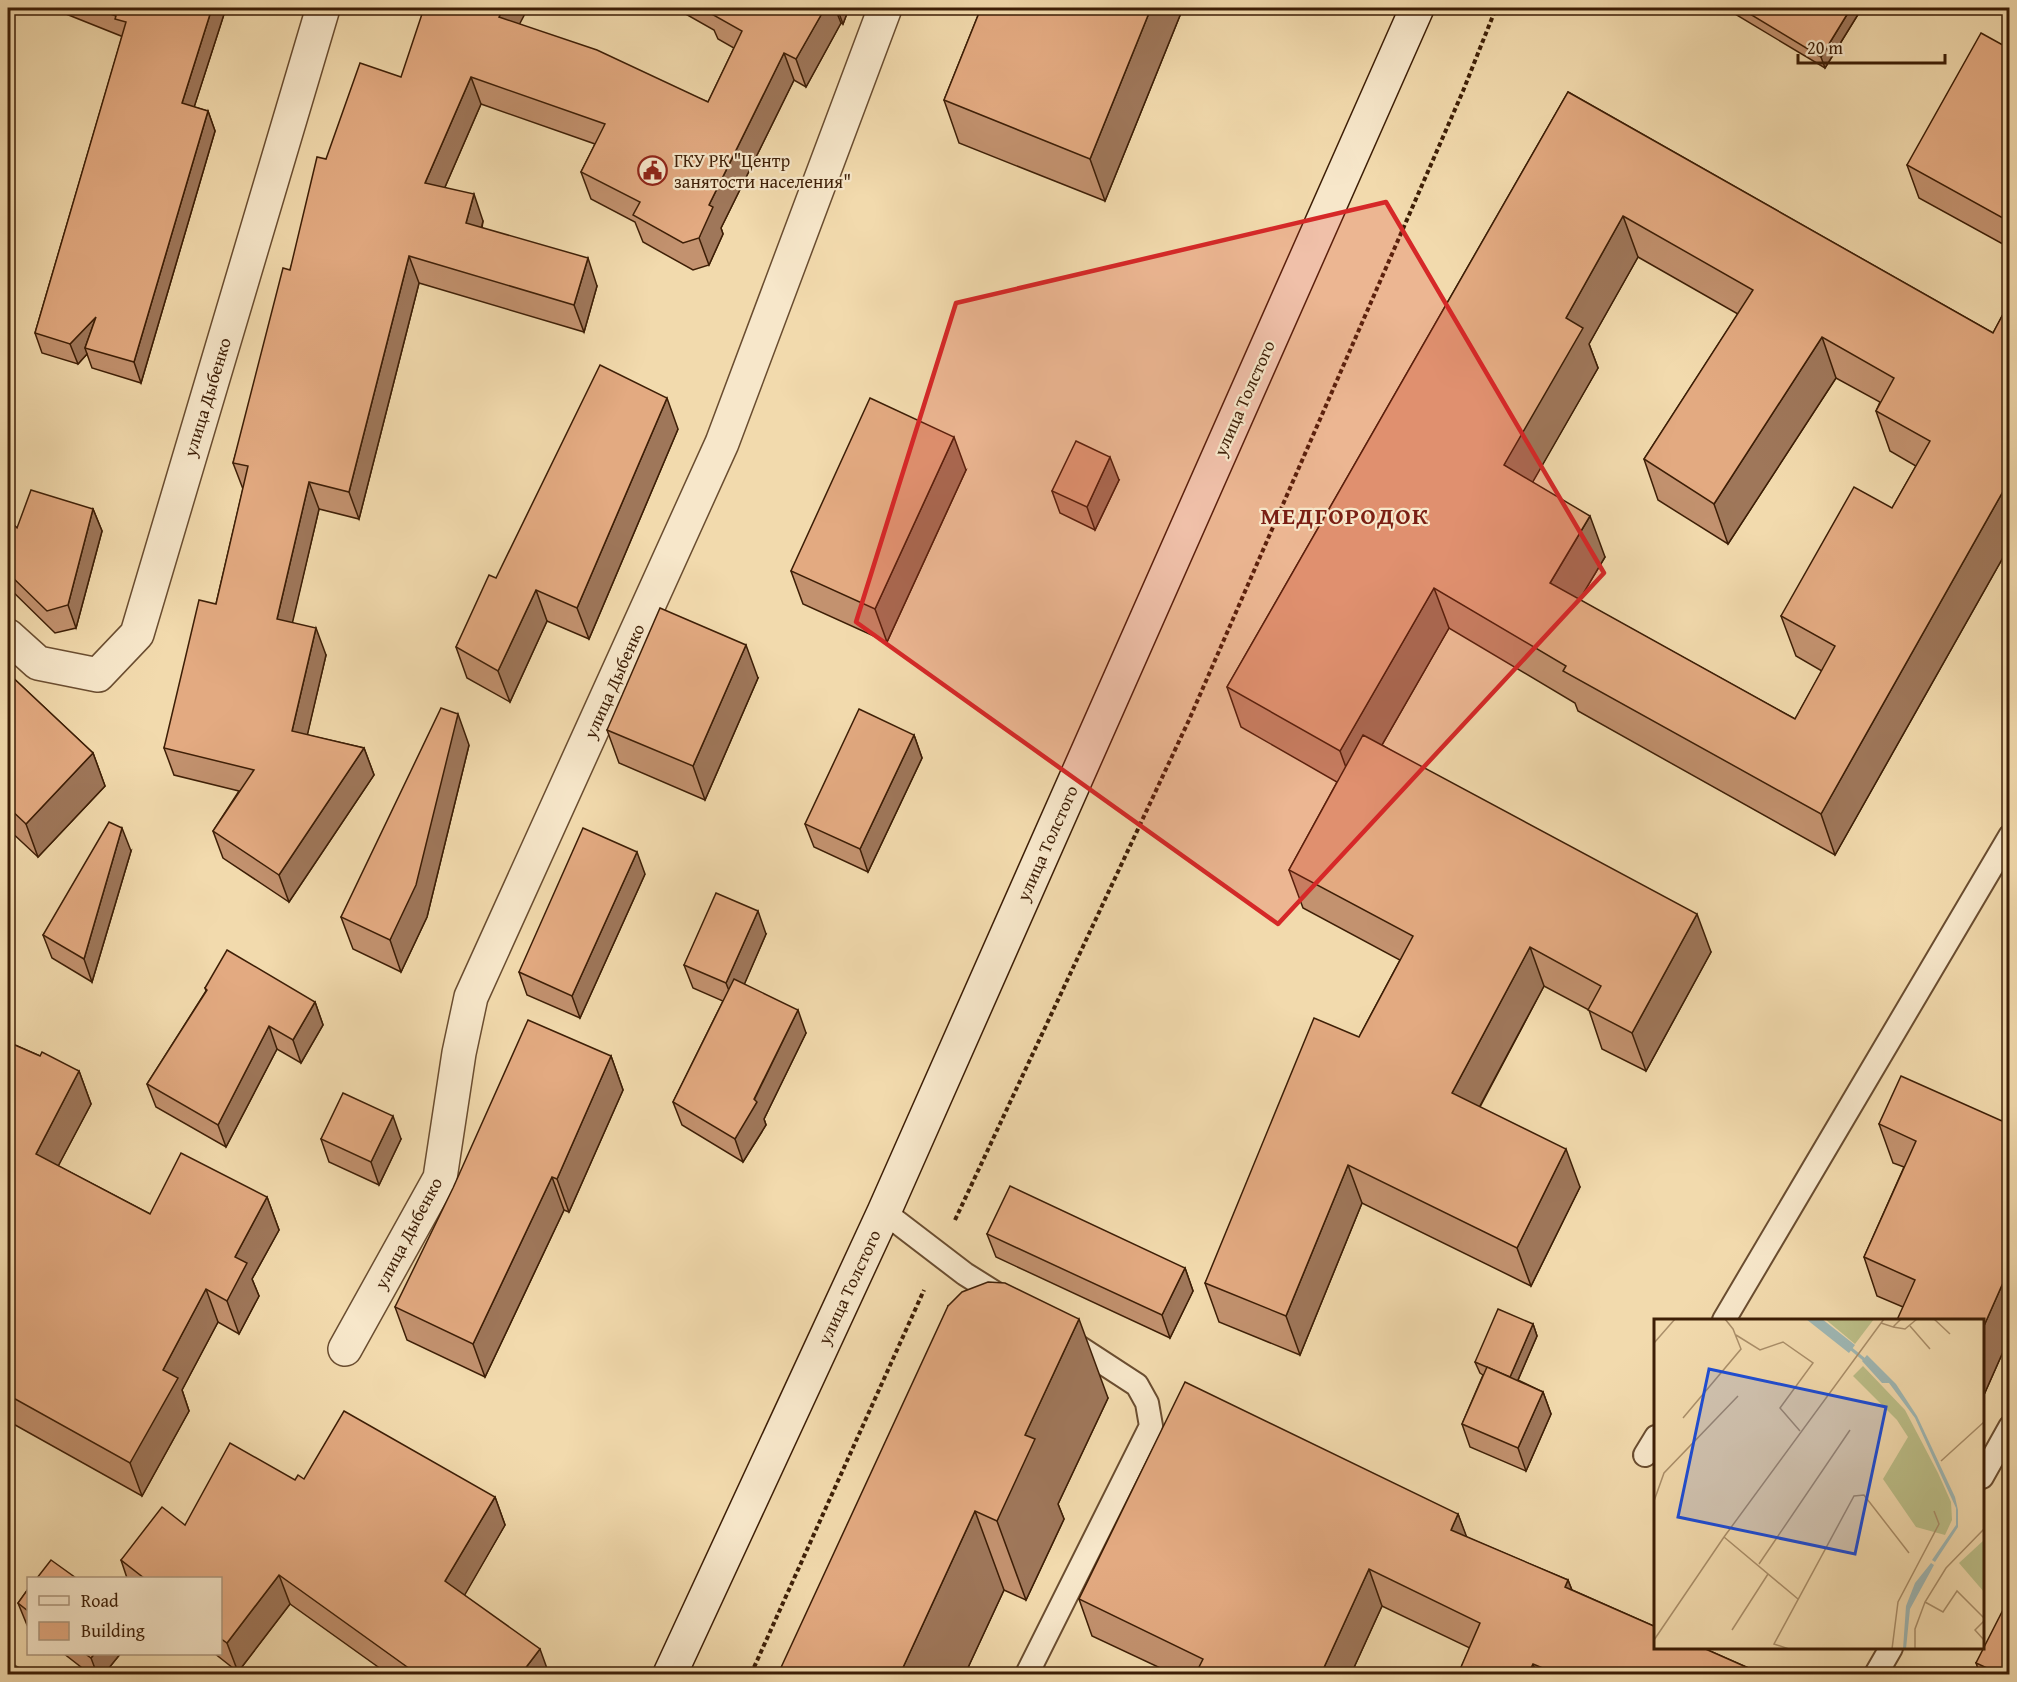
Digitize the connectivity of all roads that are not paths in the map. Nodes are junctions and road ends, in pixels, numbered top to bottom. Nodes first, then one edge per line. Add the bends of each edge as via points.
1 (323, 8) edge
2 (885, 8) edge
3 (1417, 8) edge
4 (8, 636) edge
5 (2010, 836) edge
6 (884, 1212) junction
7 (1023, 1311) edge
8 (1725, 1319) edge
9 (1051, 1329) edge
10 (345, 1349) dead end
11 (2010, 1427) edge
12 (1984, 1476) edge
13 (1890, 1649) edge
14 (670, 1674) edge
15 (1027, 1674) edge
16 (1876, 1674) edge

1 - 4 street, улица Дыбенко via 137,634 98,675 38,663
2 - 10 street, улица Дыбенко via 722,443 471,998 440,1178
3 - 6 street, улица Толстого
5 - 8 lane
6 - 7 lane via 965,1274
6 - 14 street, улица Толстого
9 - 15 lane via 1137,1385 1147,1403 1151,1426
11 - 12 lane
13 - 16 lane

